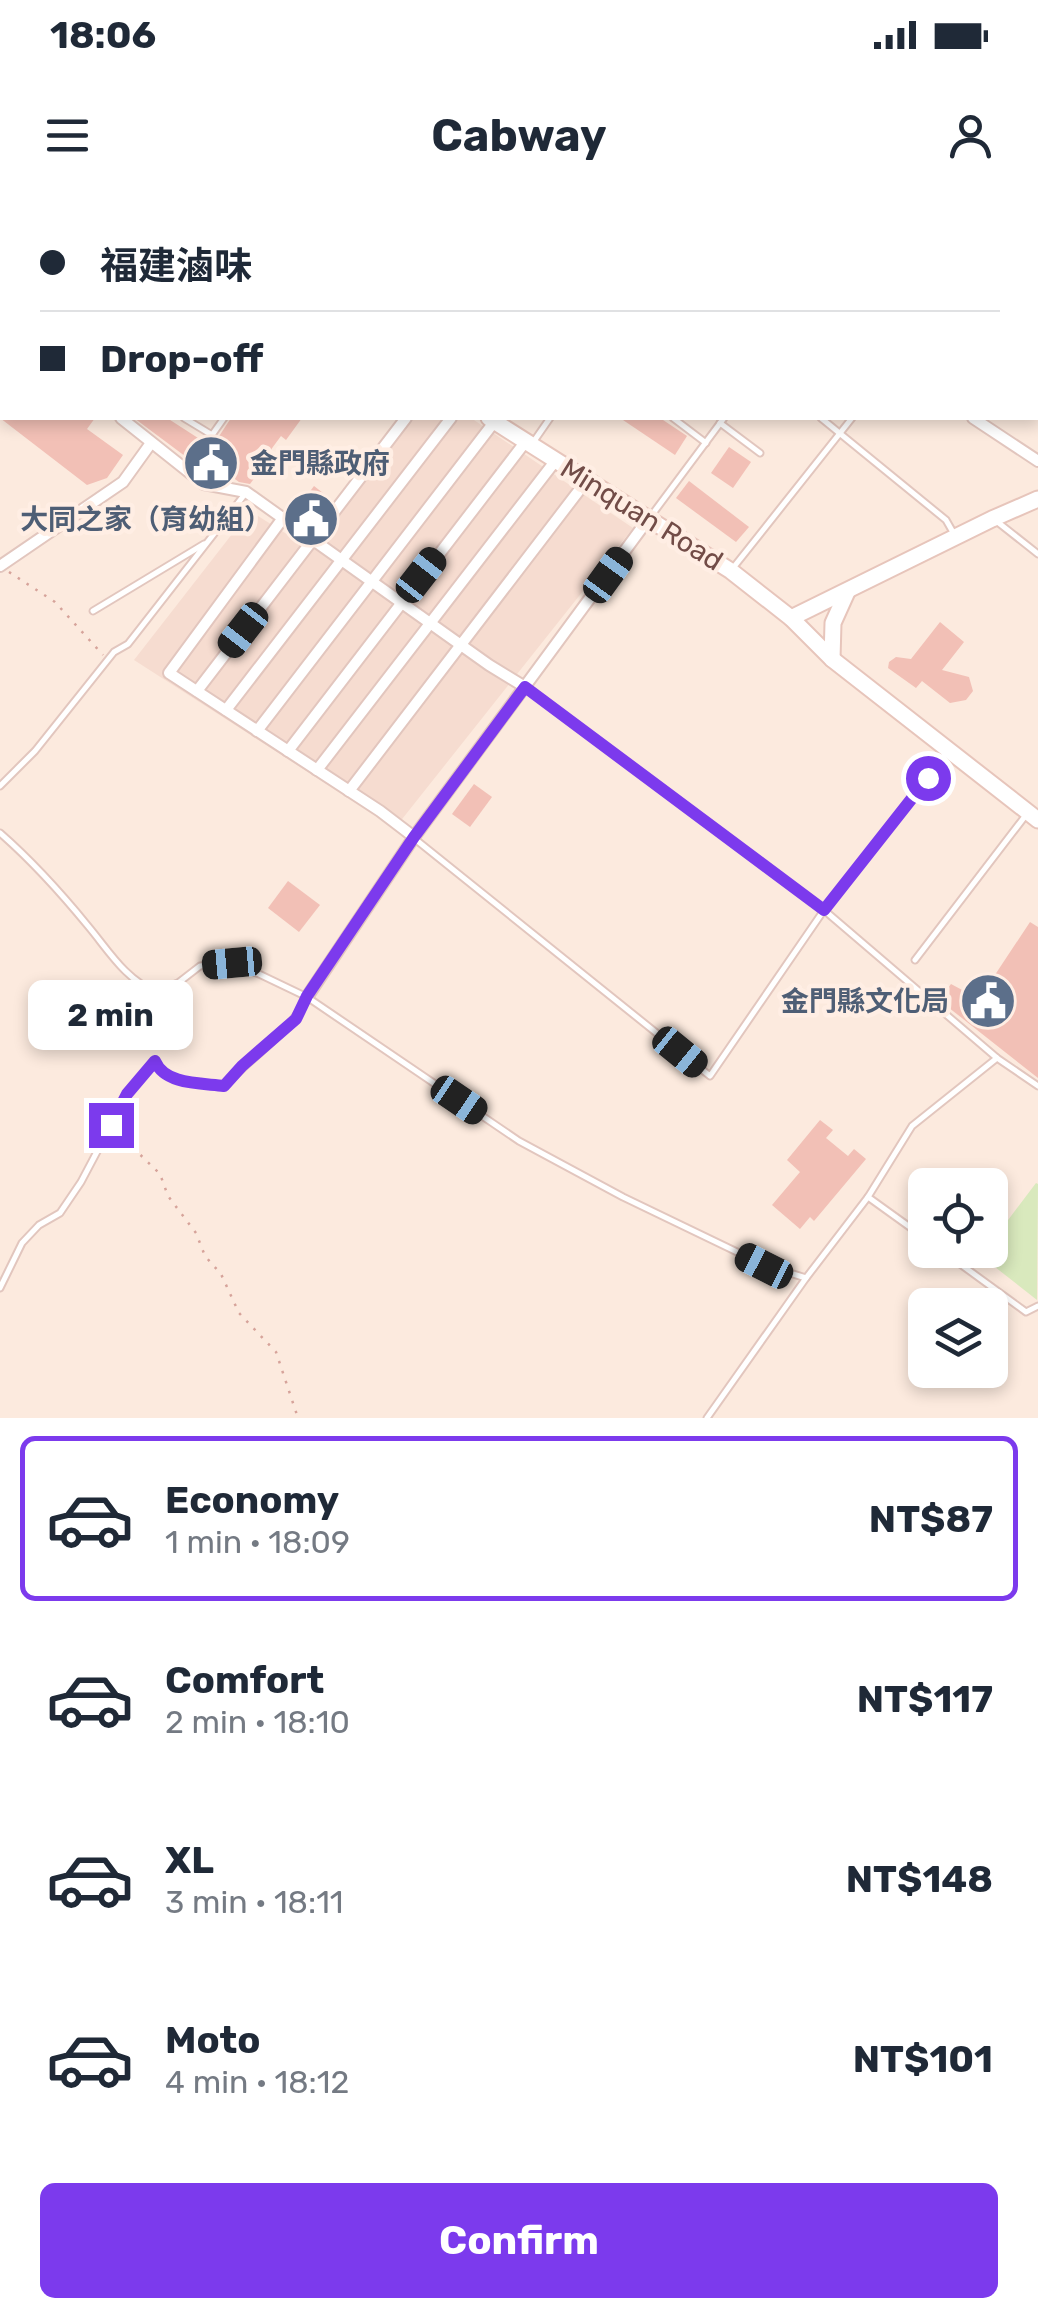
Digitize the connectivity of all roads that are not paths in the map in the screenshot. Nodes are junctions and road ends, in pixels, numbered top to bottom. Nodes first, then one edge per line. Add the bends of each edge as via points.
1 (123, 420) edge
2 (190, 420) edge
3 (223, 420) edge
4 (404, 420) edge
5 (449, 420) edge
6 (491, 420) edge
7 (494, 420) edge
8 (548, 420) edge
9 (676, 420) edge
10 (722, 420) edge
11 (824, 420) edge
12 (850, 420) edge
13 (976, 420) edge
14 (840, 433) junction
15 (150, 443) junction
16 (529, 443) junction
17 (706, 443) junction
18 (760, 452) dead end
19 (556, 460) junction
20 (1038, 460) edge
21 (587, 480) junction
22 (246, 492) junction
23 (1038, 500) edge
24 (282, 518) junction
25 (649, 518) junction
26 (992, 518) junction
27 (955, 537) junction
28 (313, 540) junction
29 (207, 542) junction
30 (1038, 554) edge
31 (343, 560) junction
32 (1, 566) edge
33 (731, 570) junction
34 (372, 581) junction
35 (848, 592) junction
36 (400, 602) junction
37 (94, 611) dead end
38 (792, 618) junction
39 (430, 623) junction
40 (460, 644) junction
41 (832, 659) junction
42 (525, 687) junction
43 (196, 691) junction
44 (226, 710) junction
45 (257, 730) junction
46 (948, 751) junction
47 (288, 752) junction
48 (317, 770) junction
49 (0, 786) edge
50 (349, 791) junction
51 (1033, 816) edge
52 (0, 833) edge
53 (414, 837) junction
54 (824, 910) junction
55 (915, 960) dead end
56 (307, 996) junction
57 (997, 1058) junction
58 (1038, 1086) edge
59 (868, 1197) junction
60 (908, 1226) edge
61 (966, 1268) edge
62 (806, 1278) junction
63 (0, 1288) edge
64 (1038, 1306) edge
65 (707, 1418) edge

1 - 15 street
2 - 3 lane via 212,435
4 - 28 street
5 - 31 street
6 - 34 street
7 - 16 main road, Minquan Road
8 - 16 lane
9 - 17 lane
10 - 17 lane
10 - 18 lane
11 - 14 lane
12 - 14 lane
13 - 20 street
14 - 27 lane via 946,520
14 - 33 lane
15 - 22 street via 204,484
15 - 32 street via 123,482
16 - 19 main road, Minquan Road
16 - 36 street
17 - 25 lane
19 - 21 main road, Minquan Road
19 - 39 street
21 - 25 main road, Minquan Road
21 - 40 street
22 - 24 street
22 - 29 lane
23 - 26 main road
24 - 28 street
24 - 43 street via 169,673
25 - 33 main road, Minquan Road
25 - 42 street
26 - 27 main road
26 - 30 lane
27 - 35 main road
28 - 31 street
28 - 43 street
29 - 37 lane
29 - 49 lane via 128,644
31 - 34 street
31 - 44 street
33 - 38 main road, Minquan Road
34 - 36 street
34 - 45 street
35 - 38 main road
35 - 41 main road via 833,622
36 - 39 street
36 - 47 street
38 - 41 main road, Minquan Road
39 - 40 street
39 - 48 street
40 - 42 street
40 - 50 street
41 - 46 main road, Minquan Road
42 - 53 street
42 - 54 lane
43 - 44 street
44 - 45 street
45 - 47 street
46 - 51 main road, Minquan Road
46 - 54 lane
47 - 48 street
48 - 50 street
50 - 53 street
51 - 55 lane
52 - 56 lane via 142,986 156,992 200,966 232,963
53 - 54 lane via 710,1076
53 - 56 street
54 - 57 lane
56 - 62 lane via 520,1141 764,1266
56 - 63 lane via 296,1019 224,1086 171,1078 155,1061 127,1094 60,1213 22,1243
57 - 58 lane
57 - 59 lane via 912,1126
59 - 60 lane
59 - 62 lane
61 - 64 lane via 1026,1312
62 - 65 lane

